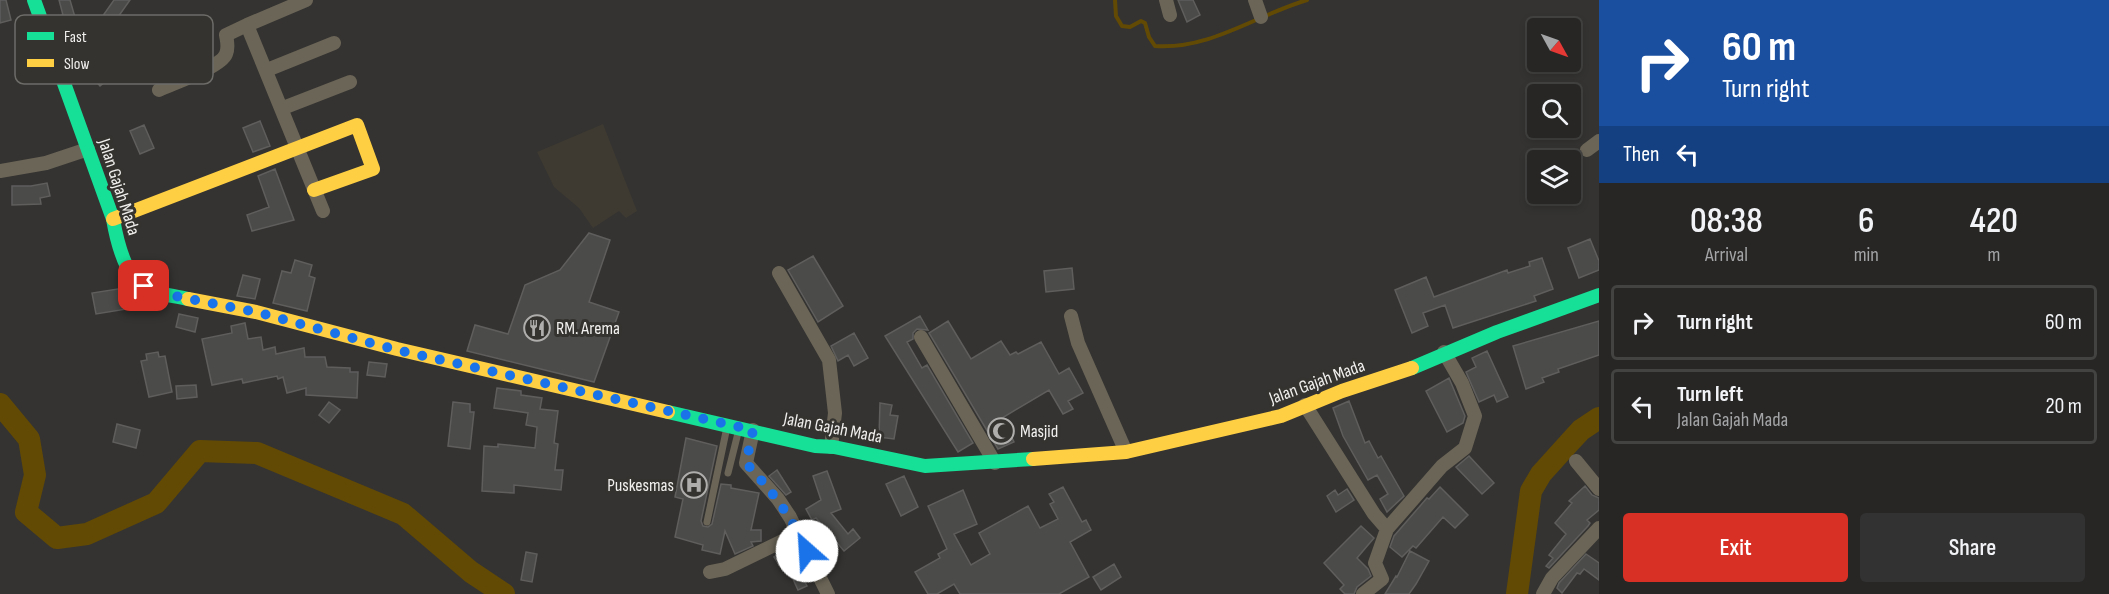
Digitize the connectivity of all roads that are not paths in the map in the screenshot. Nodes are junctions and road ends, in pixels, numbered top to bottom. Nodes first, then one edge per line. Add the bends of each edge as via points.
1 (34, 0) edge
2 (306, 0) edge
3 (1166, 0) edge
4 (1255, 0) edge
5 (39, 15) edge
6 (1170, 15) dead end
7 (1261, 17) dead end
8 (248, 25) junction
9 (334, 43) dead end
10 (213, 65) edge
11 (267, 70) junction
12 (350, 82) dead end
13 (64, 84) edge
14 (172, 84) edge
15 (159, 90) dead end
16 (283, 108) junction
17 (1599, 141) edge
18 (298, 147) junction
19 (88, 149) junction
20 (1587, 150) dead end
21 (0, 171) edge
22 (314, 190) junction
23 (323, 211) dead end
24 (113, 219) junction
25 (779, 273) dead end
26 (1599, 295) edge
27 (1071, 316) dead end
28 (921, 337) dead end
29 (1444, 352) junction
30 (1305, 405) junction
31 (740, 427) junction
32 (831, 447) junction
33 (1126, 452) junction
34 (1576, 461) dead end
35 (995, 463) junction
36 (728, 473) dead end
37 (1599, 489) edge
38 (707, 522) dead end
39 (1387, 528) junction
40 (1599, 528) edge
41 (799, 533) junction
42 (710, 572) dead end
43 (828, 594) edge
44 (1363, 594) edge
45 (1543, 594) edge

1 - 5 main road, Jalan Gajah Mada
2 - 8 street
3 - 6 street
4 - 7 street
8 - 10 street via 226,35 226,56
8 - 11 street
9 - 11 street
11 - 16 street
12 - 16 street
13 - 19 main road, Jalan Gajah Mada
14 - 15 street
16 - 18 street
17 - 20 street
18 - 22 street
18 - 22 main road via 357,125 373,169
18 - 24 main road
19 - 21 street via 46,163
19 - 24 main road, Jalan Gajah Mada
22 - 23 street
24 - 31 main road, Jalan Gajah Mada via 116,238 133,278 149,291 256,312 397,350
25 - 32 street via 829,360 836,412
26 - 29 main road, Jalan Gajah Mada
27 - 33 street via 1091,376
28 - 35 street
29 - 30 main road, Jalan Gajah Mada via 1404,371
29 - 39 street via 1475,416 1465,448 1442,466
30 - 33 main road, Jalan Gajah Mada via 1263,420
30 - 39 street via 1374,514
31 - 32 main road, Jalan Gajah Mada
31 - 36 lane
31 - 38 lane
31 - 41 street via 746,463 778,499
32 - 35 main road, Jalan Gajah Mada via 925,465
33 - 35 main road, Jalan Gajah Mada
34 - 37 street
39 - 44 street via 1375,563 1382,579
40 - 45 street via 1552,578
41 - 42 street via 725,569
41 - 43 street

